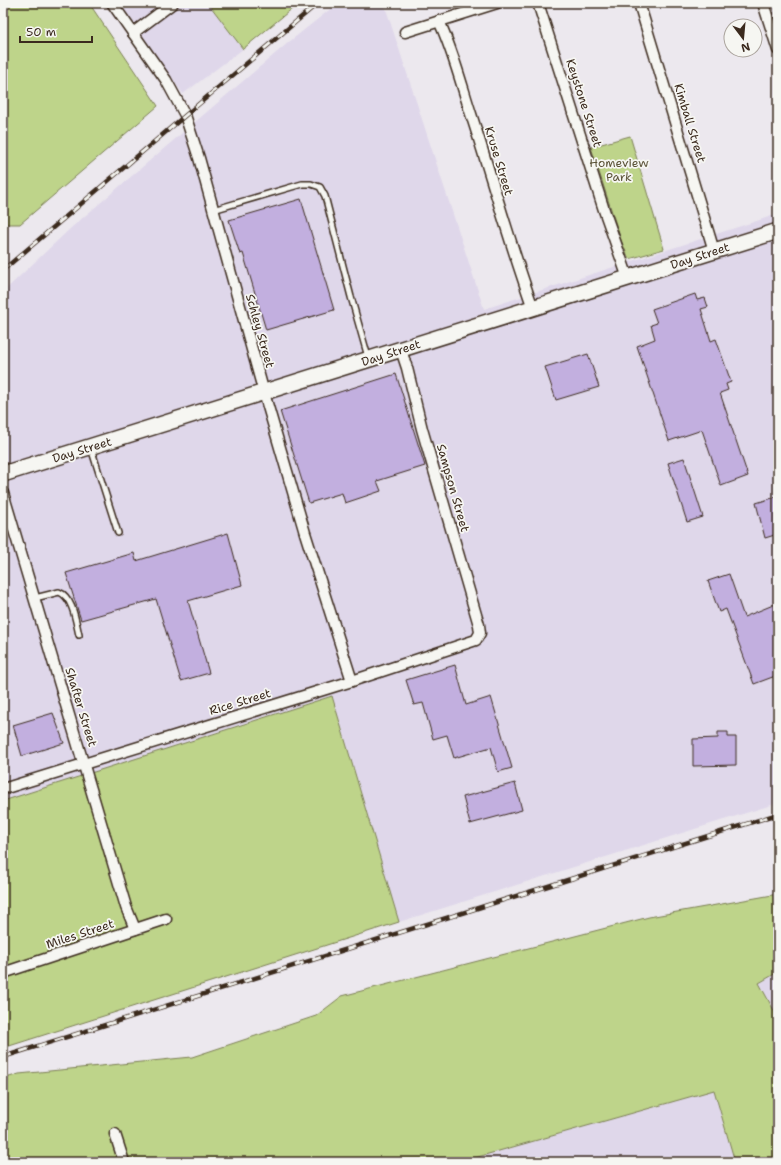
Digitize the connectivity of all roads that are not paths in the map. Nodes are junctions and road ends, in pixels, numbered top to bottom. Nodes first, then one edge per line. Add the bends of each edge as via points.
1 (112, 3) edge
2 (173, 3) edge
3 (497, 3) edge
4 (538, 3) edge
5 (639, 3) edge
6 (763, 3) edge
7 (440, 21) junction
8 (405, 32) dead end
9 (133, 33) junction
10 (778, 50) edge
11 (213, 210) junction
12 (777, 235) edge
13 (714, 251) junction
14 (628, 278) junction
15 (533, 308) junction
16 (402, 350) junction
17 (369, 360) junction
18 (264, 393) junction
19 (90, 447) junction
20 (3, 474) edge
21 (3, 493) edge
22 (118, 533) dead end
23 (35, 598) junction
24 (480, 633) joint
25 (79, 635) dead end
26 (352, 680) junction
27 (84, 764) junction
28 (3, 789) edge
29 (166, 919) dead end
30 (135, 929) junction
31 (3, 973) edge
32 (116, 1134) dead end
33 (124, 1162) edge

1 - 9 street, Schley Street
2 - 9 street
3 - 7 street
4 - 14 street, Keystone Street
5 - 13 street, Kimball Street
6 - 10 street
7 - 8 street
7 - 15 street, Kruse Street via 512,250
9 - 11 street, Schley Street via 166,80 185,115
11 - 17 lane via 302,184 320,187 325,196
11 - 18 street, Schley Street
12 - 13 main road, Day Street
13 - 14 main road, Day Street
14 - 15 main road, Day Street
15 - 16 main road, Day Street
16 - 17 main road, Day Street
16 - 24 street, Sampson Street
17 - 18 main road, Day Street
18 - 19 main road, Day Street
18 - 26 street, Schley Street
19 - 20 main road, Day Street
19 - 22 lane
21 - 23 street, Shafter Street
23 - 25 lane via 62,593 71,604
23 - 27 street, Shafter Street
24 - 26 street, Rice Street via 476,640 468,644
26 - 27 street, Rice Street
27 - 28 street, Rice Street
27 - 30 street, Shafter Street via 126,907
29 - 30 street, Miles Street
30 - 31 street, Miles Street
32 - 33 street

